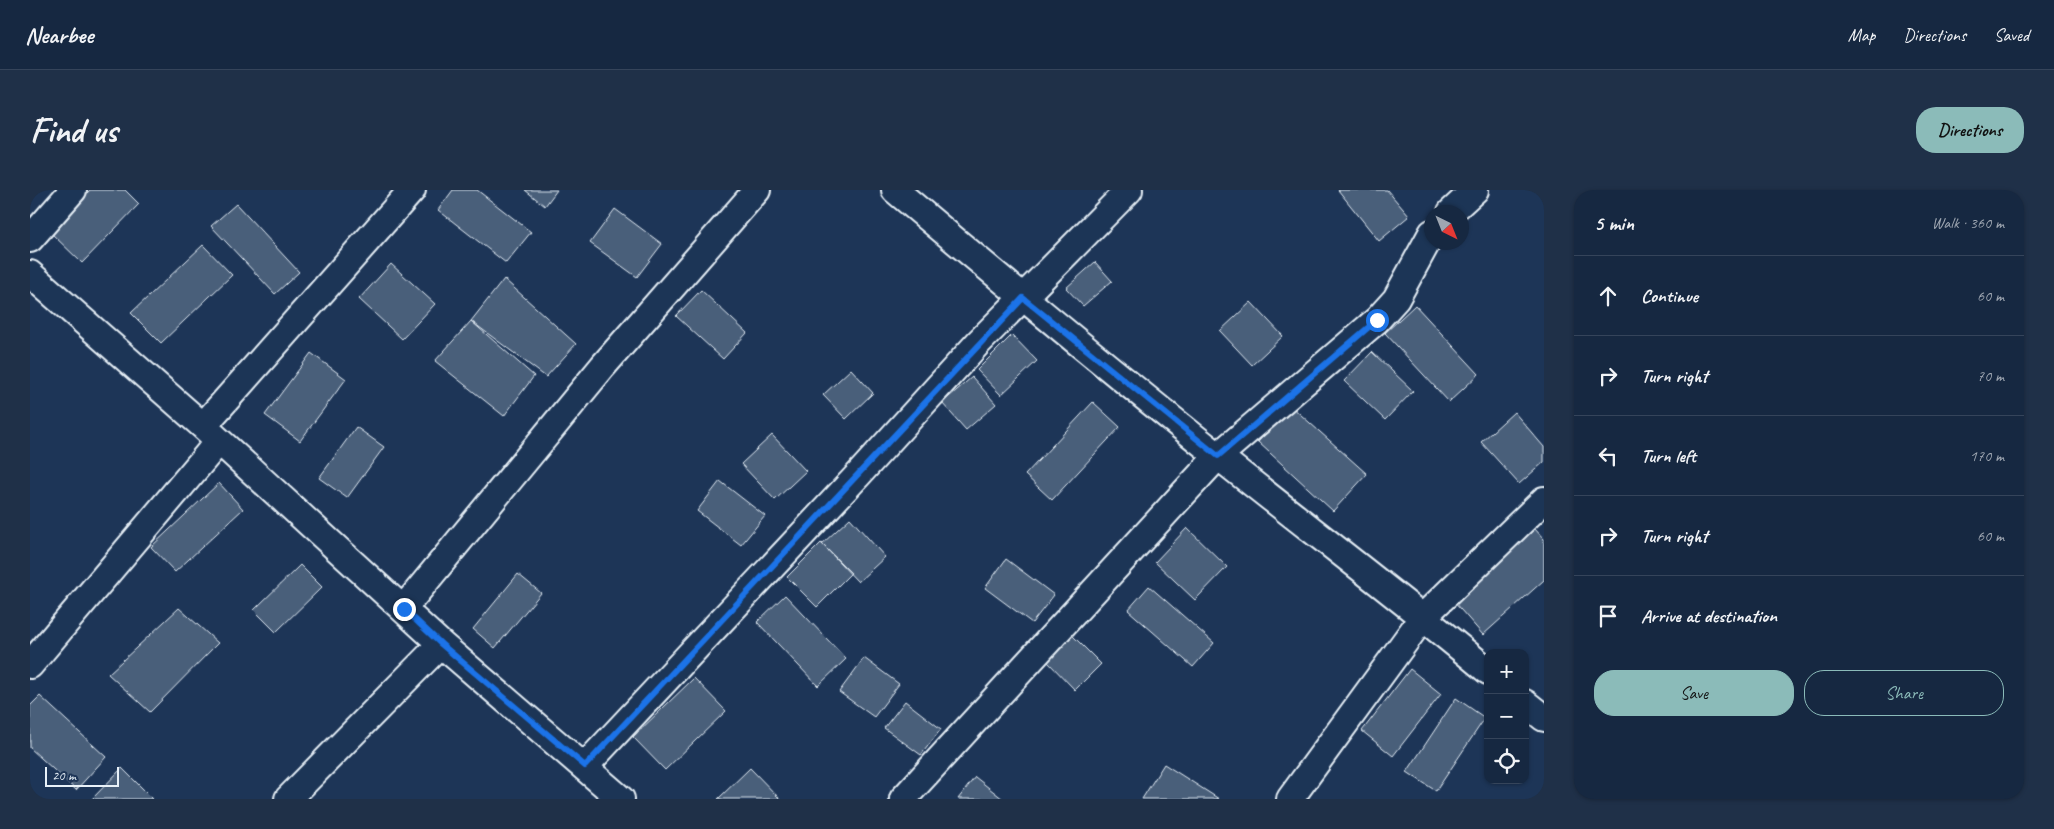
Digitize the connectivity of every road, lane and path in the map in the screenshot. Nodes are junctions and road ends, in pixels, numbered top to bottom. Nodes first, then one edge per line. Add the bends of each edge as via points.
1 (73, 190) edge
2 (412, 190) edge
3 (756, 190) edge
4 (895, 190) edge
5 (1129, 190) edge
6 (1475, 190) edge
7 (1459, 205) edge
8 (30, 239) edge
9 (1424, 248) edge
10 (30, 274) edge
11 (1023, 298) junction
12 (211, 433) junction
13 (1218, 456) junction
14 (1544, 500) edge
15 (404, 609) junction
16 (1423, 617) junction
17 (441, 644) junction
18 (30, 664) edge
19 (1484, 668) edge
20 (1529, 706) edge
21 (1544, 718) edge
22 (585, 766) junction
23 (288, 799) edge
24 (621, 799) edge
25 (903, 799) edge
26 (1290, 799) edge

1 - 8 street
2 - 12 street
3 - 15 street via 603,366
4 - 11 street
5 - 11 street
6 - 7 street
9 - 13 street via 1396,299 1377,320
10 - 12 street
11 - 13 street
11 - 22 street
12 - 15 street
12 - 18 street
13 - 16 street
13 - 25 street
14 - 16 street
15 - 17 street
16 - 19 street
16 - 26 street
17 - 22 street
17 - 23 street
20 - 21 street
22 - 24 street

